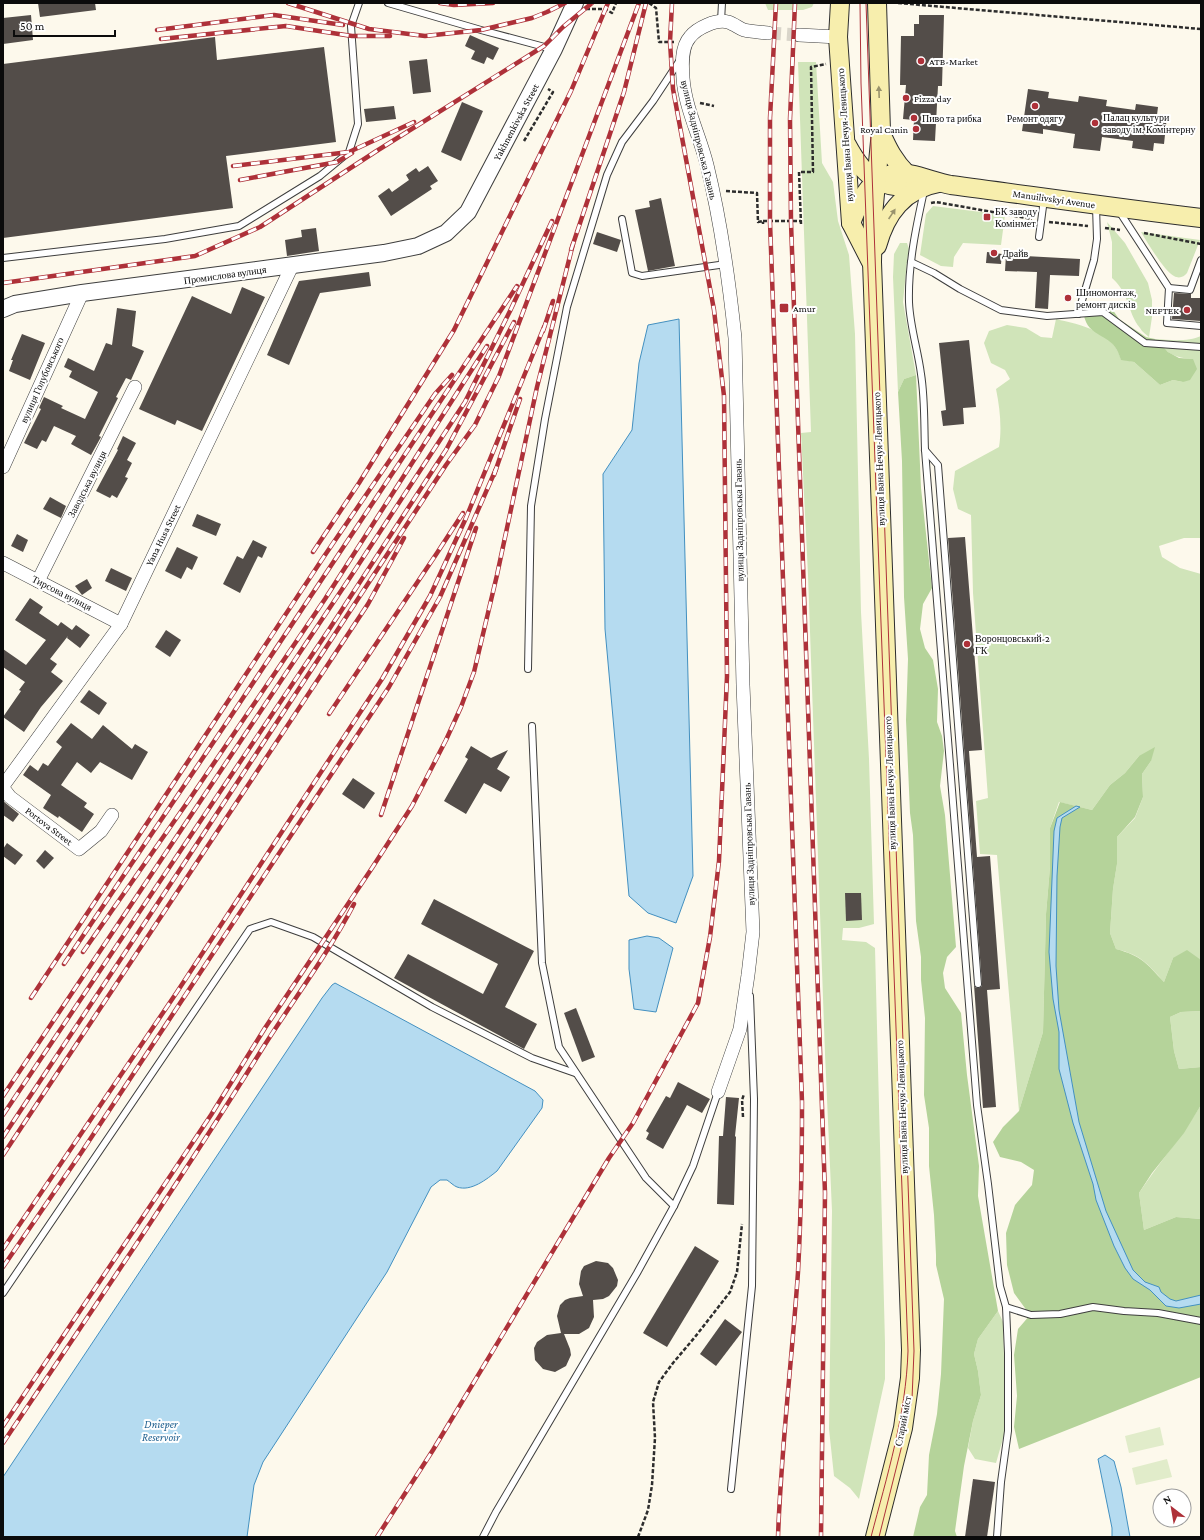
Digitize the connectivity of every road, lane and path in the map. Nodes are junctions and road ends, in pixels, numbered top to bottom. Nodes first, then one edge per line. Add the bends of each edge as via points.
1 (359, 3) edge
2 (388, 3) edge
3 (575, 3) edge
4 (582, 3) edge
5 (616, 3) edge
6 (649, 3) edge
7 (722, 3) edge
8 (840, 3) edge
9 (877, 3) edge
10 (898, 3) edge
11 (721, 21) junction
12 (1201, 29) edge
13 (768, 33) tunnel mouth
14 (799, 36) tunnel mouth
15 (838, 37) junction
16 (686, 42) junction
17 (554, 49) junction
18 (682, 56) junction
19 (819, 66) dead end
20 (881, 131) junction
21 (844, 141) junction
22 (907, 174) junction
23 (876, 181) junction
24 (932, 184) junction
25 (742, 191) dead end
26 (1044, 198) junction
27 (936, 202) dead end
28 (1096, 205) junction
29 (1117, 208) junction
30 (1201, 218) edge
31 (622, 220) dead end
32 (1041, 221) junction
33 (852, 223) junction
34 (1097, 228) junction
35 (1133, 231) junction
36 (446, 233) joint
37 (1039, 237) dead end
38 (1201, 244) edge
39 (3, 258) edge
40 (1201, 260) edge
41 (872, 262) junction
42 (911, 262) junction
43 (726, 264) junction
44 (292, 266) junction
45 (1169, 288) junction
46 (82, 293) junction
47 (3, 309) edge
48 (1078, 314) junction
49 (1201, 326) edge
50 (1201, 347) edge
51 (135, 387) dead end
52 (925, 450) junction
53 (3, 467) edge
54 (3, 563) edge
55 (38, 581) junction
56 (121, 624) junction
57 (528, 668) dead end
58 (532, 726) dead end
59 (3, 787) edge
60 (112, 815) dead end
61 (748, 974) junction
62 (978, 984) dead end
63 (575, 1073) junction
64 (718, 1092) joint
65 (744, 1093) dead end
66 (743, 1121) dead end
67 (674, 1206) junction
68 (742, 1222) dead end
69 (3, 1293) edge
70 (909, 1303) joint
71 (1006, 1308) junction
72 (1201, 1321) edge
73 (731, 1489) dead end
74 (483, 1537) edge
75 (638, 1537) edge
76 (875, 1537) edge
77 (997, 1537) edge

1 - 39 lane via 351,26 358,124 349,152 320,176 239,226 165,239
2 - 17 lane
3 - 17 street, Yakhnenkivska Street
4 - 5 path via 586,9 602,9 612,13
6 - 16 path via 656,8 659,42
7 - 11 lane
8 - 15 main road, вулиця Івана Нечуя-Левицького
20 -> 9 main road, вулиця Івана Нечуя-Левицького
10 - 12 path
11 - 13 street via 746,30
11 - 16 street via 705,26 690,36
14 - 15 street
15 - 21 main road, вулиця Івана Нечуя-Левицького
16 - 18 street, вулиця Задніпровська Гавань
17 - 36 street, Yakhnenkivska Street via 468,212
18 - 43 street, вулиця Задніпровська Гавань via 684,86 706,163
18 - 57 lane via 622,142 607,176 571,292 545,419 531,506
19 - 25 path via 811,67 813,172 798,172 801,223 758,222 758,193
20 - 22 main road via 889,152
20 - 23 main road, вулиця Івана Нечуя-Левицького
21 - 23 main road via 854,159
21 - 33 main road, вулиця Івана Нечуя-Левицького
22 - 23 main road via 892,174
22 - 24 main road, Manuilivskyi Avenue
23 - 24 main road via 909,188
23 - 33 main road via 866,192
23 - 41 main road, вулиця Івана Нечуя-Левицького
24 - 26 main road, Manuilivskyi Avenue
41 -> 24 main road via 887,221 897,206 909,194
24 - 42 lane via 919,214
26 - 28 main road, Manuilivskyi Avenue
26 - 32 lane
27 - 32 path
28 - 29 main road, Manuilivskyi Avenue
28 - 34 lane
29 - 30 main road, Manuilivskyi Avenue
29 - 35 lane
31 - 43 lane via 632,274 642,276
32 - 34 path
32 - 37 lane
33 - 41 main road, вулиця Івана Нечуя-Левицького
34 - 35 path
34 - 48 lane via 1094,260
35 - 38 path
35 - 45 lane
36 - 44 street, Промислова вулиця via 418,246
40 - 45 lane via 1190,290
41 - 70 main road, вулиця Івана Нечуя-Левицького
42 - 48 lane via 1001,310 1047,316
42 - 52 lane via 910,323 921,374
43 - 61 street, вулиця Задніпровська Гавань via 735,338 752,932
44 - 46 street, Промислова вулиця
44 - 56 street, Yana Husa Street
45 - 49 lane via 1167,323
46 - 47 street, Промислова вулиця via 15,304
46 - 53 street, вулиця Голубовського
48 - 50 lane via 1103,312 1145,343
51 - 55 street, Заводська вулиця
52 - 62 lane via 938,465
52 - 71 lane via 977,1105 1000,1286
54 - 55 street, Тирсова вулиця
55 - 56 street, Тирсова вулиця
56 - 59 street, Yana Husa Street
58 - 63 lane via 542,963 559,1047
59 - 60 street, Portova Street via 10,797 79,849 101,831
61 - 64 street, вулиця Задніпровська Гавань via 740,1029
61 - 73 lane via 754,1099 752,1286
63 - 67 lane via 646,1178
63 - 69 lane via 532,1058 432,1008 313,937 271,922 250,930
64 - 67 lane via 693,1166
65 - 66 path
67 - 74 lane
68 - 75 path via 737,1272 730,1292 659,1382 653,1402 655,1438 652,1484 648,1510
70 - 76 main road, Старий міст via 911,1350 908,1399
71 - 72 lane via 1030,1315 1060,1314 1093,1307 1158,1313
71 - 77 lane via 1008,1431

